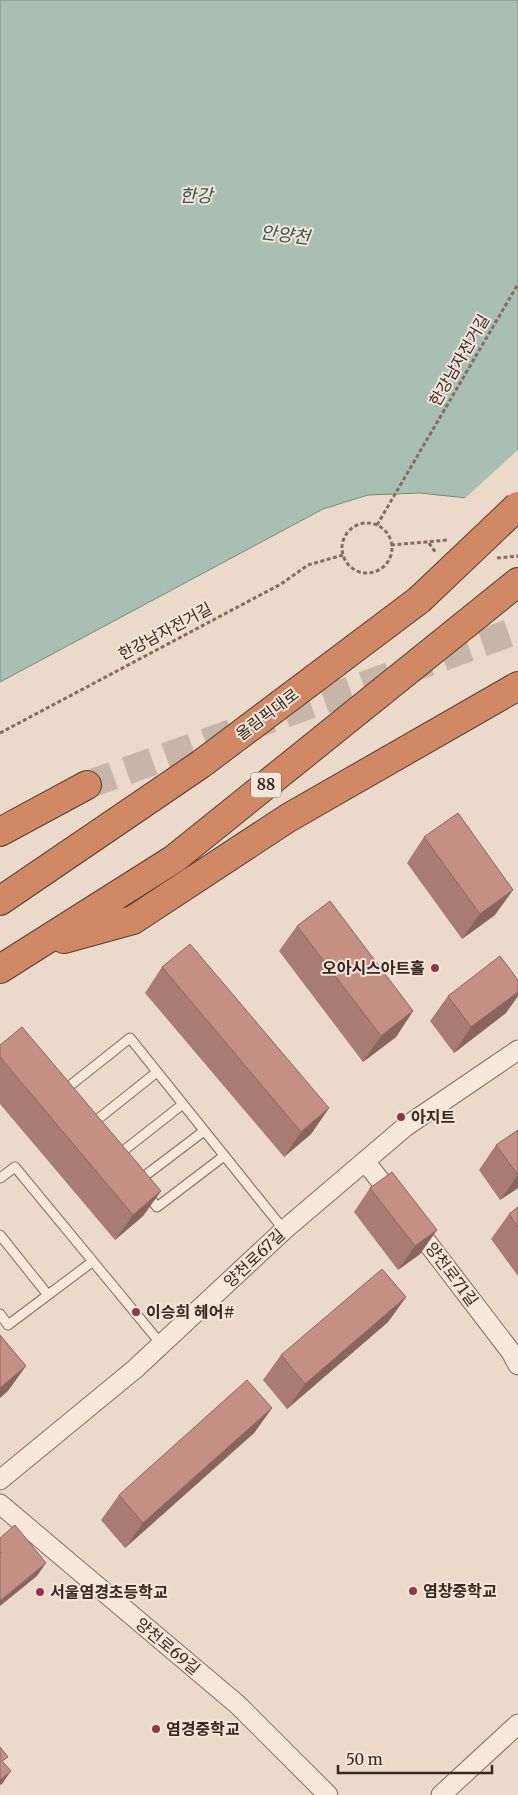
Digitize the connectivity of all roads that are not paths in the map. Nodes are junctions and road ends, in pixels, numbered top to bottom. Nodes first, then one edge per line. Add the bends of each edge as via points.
1 (518, 506) edge
2 (518, 582) edge
3 (518, 686) edge
4 (87, 785) tunnel mouth
5 (0, 832) edge
6 (0, 900) edge
7 (36, 947) junction
8 (0, 969) edge
9 (518, 1050) edge
10 (157, 1072) junction
11 (78, 1102) edge
12 (183, 1104) junction
13 (93, 1123) edge
14 (204, 1131) junction
15 (118, 1155) edge
16 (224, 1156) junction
17 (365, 1161) junction
18 (0, 1178) edge
19 (284, 1230) junction
20 (0, 1235) edge
21 (92, 1262) junction
22 (48, 1295) junction
23 (0, 1314) edge
24 (161, 1344) junction
25 (518, 1365) edge
26 (0, 1480) edge
27 (0, 1504) edge
28 (518, 1724) edge
29 (328, 1795) edge
30 (441, 1795) edge

1 - 6 highway, 올림픽대로, bridge via 419,600 201,764
2 - 7 highway, 88 via 174,859
3 - 7 highway via 288,818 132,920
4 - 5 highway
7 - 8 highway, 88
9 - 17 street, 양천로67길 via 405,1127
10 - 11 lane via 130,1038 67,1088
10 - 12 lane
10 - 13 lane
12 - 14 lane
12 - 15 lane
14 - 16 lane
14 - 16 lane via 135,1178 157,1206
16 - 19 lane
17 - 19 street, 양천로67길
17 - 25 street, 양천로71길
18 - 21 lane via 14,1167
19 - 24 street, 양천로67길
20 - 22 lane
21 - 22 lane
21 - 24 lane
22 - 23 lane via 8,1325
24 - 26 street, 양천로67길
27 - 29 street, 양천로69길 via 238,1706
28 - 30 street

